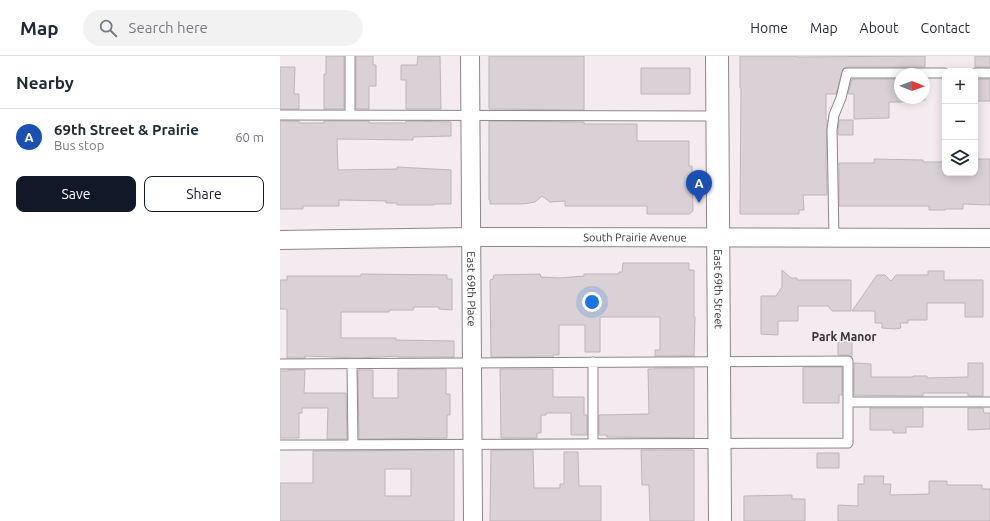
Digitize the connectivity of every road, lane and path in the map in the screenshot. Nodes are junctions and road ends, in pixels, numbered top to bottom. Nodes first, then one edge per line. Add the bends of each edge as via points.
1 (350, 56) edge
2 (470, 56) edge
3 (716, 56) edge
4 (942, 73) edge
5 (978, 73) edge
6 (990, 73) edge
7 (280, 115) edge
8 (350, 115) junction
9 (470, 115) junction
10 (717, 116) junction
11 (471, 238) junction
12 (718, 238) junction
13 (834, 238) junction
14 (990, 238) edge
15 (280, 240) edge
16 (719, 361) junction
17 (593, 362) junction
18 (280, 364) edge
19 (352, 364) junction
20 (472, 364) junction
21 (848, 402) junction
22 (990, 402) edge
23 (280, 444) edge
24 (353, 444) junction
25 (472, 444) junction
26 (592, 444) junction
27 (719, 444) junction
28 (473, 521) edge
29 (720, 521) edge

1 - 8 lane
2 - 9 street, East 69th Place
3 - 10 street, East 69th Street
4 - 13 lane via 847,73 832,130
5 - 6 lane
7 - 8 lane
8 - 9 lane
9 - 10 lane
9 - 11 street, East 69th Place
10 - 12 street, East 69th Street
11 - 12 street, South Prairie Avenue
11 - 15 street, South Prairie Avenue
11 - 20 street, East 69th Place
12 - 13 street, South Prairie Avenue
12 - 16 street, East 69th Street
13 - 14 street, South Prairie Avenue
16 - 17 lane
16 - 21 lane via 848,361
16 - 27 street, East 69th Street
17 - 20 lane
17 - 26 lane
18 - 19 lane
19 - 20 lane
19 - 24 lane
20 - 25 street, East 69th Place
21 - 22 lane
21 - 27 lane via 848,443
23 - 24 lane
24 - 25 lane
25 - 26 lane
25 - 28 street, East 69th Place
26 - 27 lane
27 - 29 street, East 69th Street

